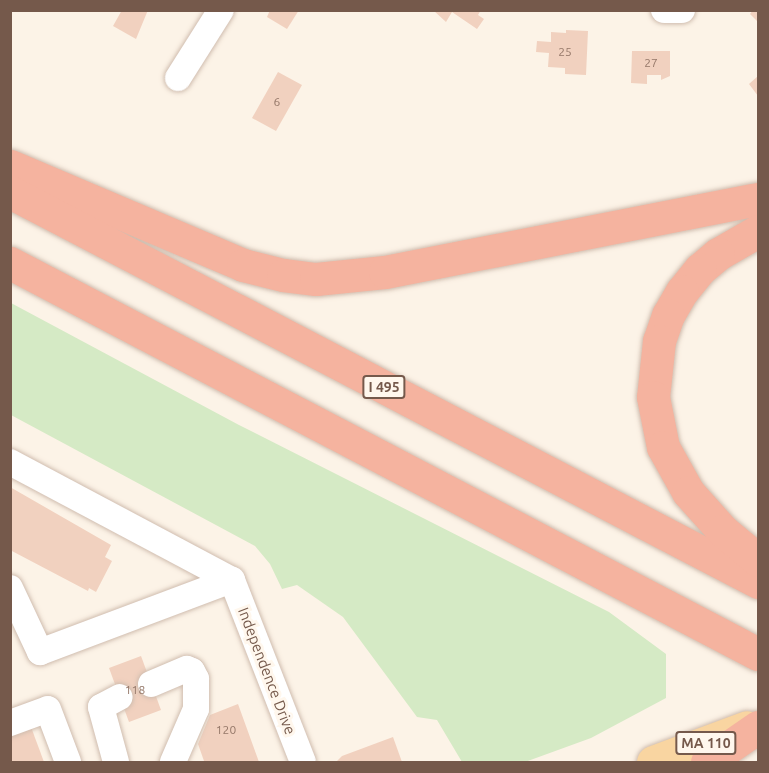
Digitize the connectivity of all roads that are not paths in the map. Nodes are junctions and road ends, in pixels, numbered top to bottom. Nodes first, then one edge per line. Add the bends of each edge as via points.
1 (221, 10) edge
2 (664, 10) edge
3 (682, 10) edge
4 (178, 78) dead end
5 (10, 166) edge
6 (10, 192) edge
7 (759, 199) edge
8 (759, 231) edge
9 (10, 263) edge
10 (10, 462) edge
11 (759, 560) edge
12 (232, 580) junction
13 (759, 582) edge
14 (10, 588) edge
15 (751, 657) edge
16 (151, 684) dead end
17 (120, 697) dead end
18 (10, 723) edge
19 (759, 725) edge
20 (68, 762) edge
21 (116, 762) edge
22 (173, 762) edge
23 (303, 762) edge
24 (653, 762) edge
25 (707, 762) edge

1 - 4 street
2 - 3 street
5 - 7 highway via 243,265 316,279 385,272
6 - 13 highway, I 495
8 - 11 highway via 718,254 682,291 659,341 653,397 663,447 688,492 723,531
9 - 15 highway via 609,575
10 - 12 street
12 - 14 street via 39,652
12 - 23 street, Independence Drive
16 - 22 street via 187,669 196,679 196,708
17 - 21 street via 101,707
18 - 20 street via 48,709
19 - 24 main road, MA 110
19 - 25 highway

